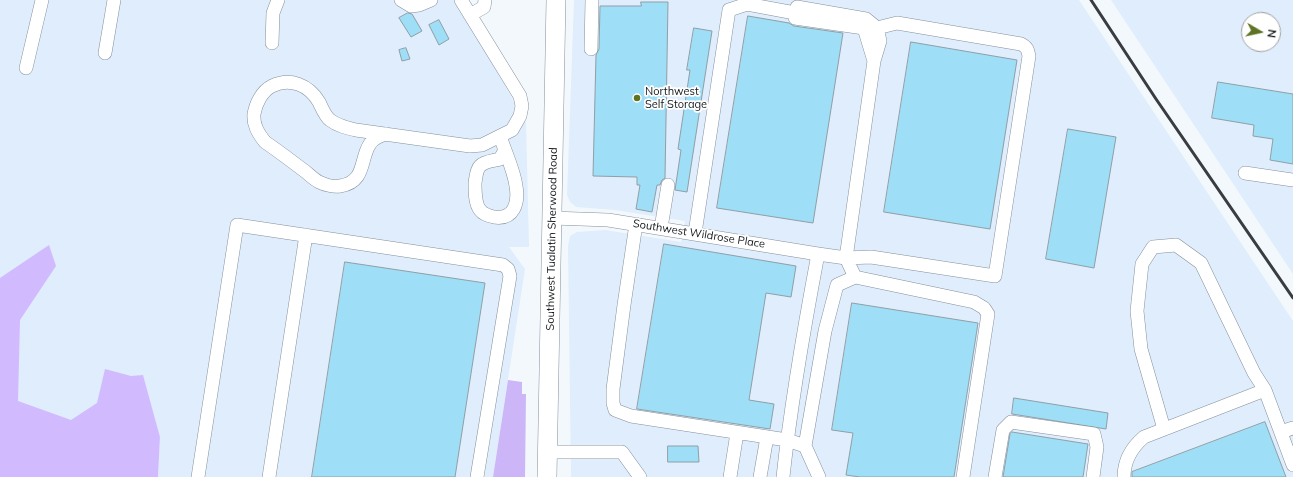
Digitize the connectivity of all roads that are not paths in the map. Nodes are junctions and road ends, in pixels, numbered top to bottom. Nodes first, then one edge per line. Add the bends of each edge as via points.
1 (42, 0) edge
2 (114, 0) edge
3 (278, 0) edge
4 (401, 0) edge
5 (431, 0) edge
6 (461, 0) edge
7 (485, 0) edge
8 (556, 0) edge
9 (592, 0) edge
10 (795, 13) junction
11 (470, 15) junction
12 (877, 28) junction
13 (272, 43) dead end
14 (591, 49) dead end
15 (105, 53) dead end
16 (874, 61) junction
17 (26, 68) dead end
18 (387, 134) junction
19 (500, 136) junction
20 (505, 150) junction
21 (1245, 173) dead end
22 (1293, 180) edge
23 (668, 185) dead end
24 (552, 218) junction
25 (636, 224) junction
26 (661, 228) junction
27 (695, 233) junction
28 (306, 235) junction
29 (818, 254) junction
30 (846, 258) junction
31 (855, 277) junction
32 (804, 326) junction
33 (825, 331) junction
34 (1265, 390) junction
35 (1164, 429) junction
36 (1287, 430) edge
37 (736, 433) junction
38 (767, 437) junction
39 (787, 440) junction
40 (806, 446) junction
41 (547, 452) junction
42 (1293, 464) edge
43 (198, 477) edge
44 (269, 477) edge
45 (477, 477) edge
46 (547, 477) edge
47 (640, 477) edge
48 (730, 477) edge
49 (760, 477) edge
50 (783, 477) edge
51 (819, 477) edge
52 (963, 477) edge
53 (995, 477) edge
54 (1093, 477) edge
55 (1124, 477) edge

1 - 17 street
2 - 15 street
3 - 13 street via 273,13
4 - 5 street via 410,6
6 - 11 street
7 - 11 street via 484,7
8 - 24 highway, Southwest Tualatin Sherwood Road
9 - 14 street
10 - 12 street via 797,7 866,19
10 - 16 street via 795,18 864,28
10 - 27 street via 747,4 729,10
11 - 19 street via 520,96 522,106 518,120 512,130
12 - 16 street via 880,41
12 - 30 street, Southwest Wildrose Place via 897,23 1021,44 1026,46 1029,56 994,276 871,257
16 - 30 street
18 - 18 street via 356,130 335,123 329,119 313,93 295,83 285,82 268,88 258,101 254,116 255,126 265,142 320,182 335,187 346,186 355,180 361,171 370,142
18 - 19 street via 470,146 482,145
19 - 20 street
20 - 20 street via 516,186 515,205 508,215 488,216 479,210 475,188 476,176 480,166 500,158
21 - 22 street
23 - 26 street
24 - 25 street, Southwest Wildrose Place
24 - 41 highway, Southwest Tualatin Sherwood Road
25 - 26 street, Southwest Wildrose Place
25 - 37 street via 613,389 615,410 630,416
26 - 27 street, Southwest Wildrose Place
27 - 29 street, Southwest Wildrose Place
28 - 43 street via 237,224
28 - 44 street
28 - 45 street via 502,265 508,269 510,276
29 - 30 street, Southwest Wildrose Place
29 - 32 street
30 - 31 street
31 - 33 street via 837,285
31 - 52 street via 974,302 988,314
32 - 33 street
32 - 39 street
33 - 40 street
34 - 35 street
34 - 35 street via 1254,373 1201,263 1176,245 1153,247 1142,264 1137,311 1141,349
34 - 36 street
35 - 55 street via 1144,437 1134,446 1127,459
36 - 42 street
37 - 38 street
37 - 48 street
38 - 39 street
38 - 49 street
39 - 40 street
39 - 50 street
40 - 51 street
41 - 46 highway, Southwest Tualatin Sherwood Road
41 - 47 street via 622,452
53 - 54 street via 1003,430 1011,422 1094,434 1097,446

